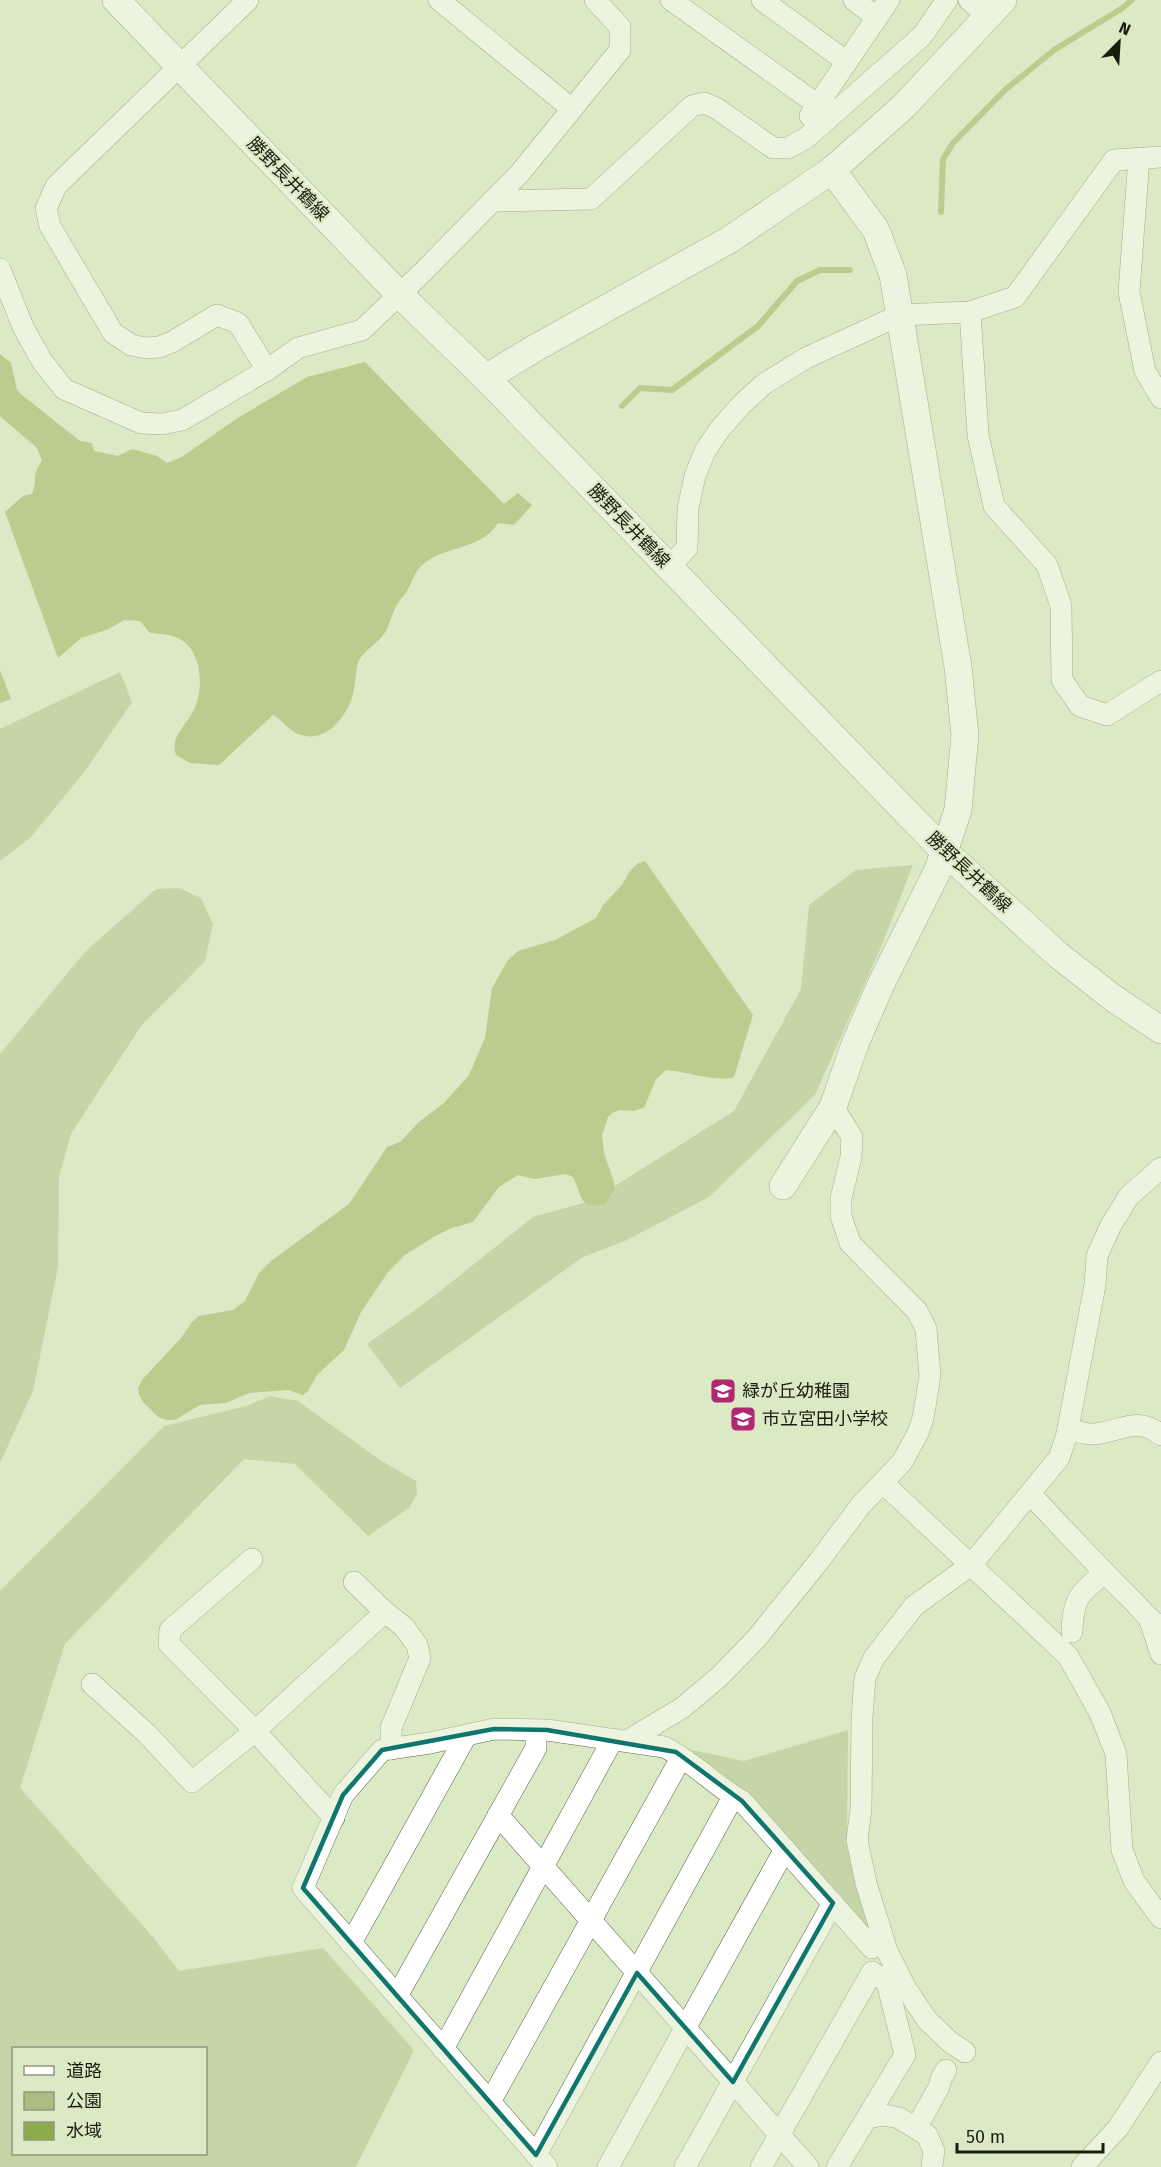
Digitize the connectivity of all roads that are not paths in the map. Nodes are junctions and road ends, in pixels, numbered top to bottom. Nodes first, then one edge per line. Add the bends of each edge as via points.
1 (116, 0) edge
2 (248, 0) edge
3 (439, 0) edge
4 (595, 0) edge
5 (671, 0) edge
6 (762, 0) edge
7 (854, 0) edge
8 (890, 0) edge
9 (947, 0) edge
10 (987, 6) edge
11 (877, 18) junction
12 (847, 62) junction
13 (179, 66) junction
14 (818, 105) junction
15 (572, 109) junction
16 (788, 148) junction
17 (1139, 158) junction
18 (1161, 158) edge
19 (832, 170) junction
20 (493, 201) junction
21 (0, 269) edge
22 (399, 294) junction
23 (970, 312) junction
24 (900, 315) junction
25 (267, 370) junction
26 (486, 378) junction
27 (1161, 398) edge
28 (669, 567) junction
29 (1161, 681) edge
30 (944, 850) junction
31 (1161, 1030) edge
32 (833, 1107) junction
33 (1161, 1168) edge
34 (783, 1186) dead end
35 (1068, 1428) junction
36 (1161, 1435) edge
37 (883, 1483) junction
38 (1030, 1494) junction
39 (252, 1559) dead end
40 (971, 1566) junction
41 (1104, 1573) junction
42 (354, 1582) dead end
43 (385, 1612) junction
44 (1156, 1624) edge
45 (1072, 1632) dead end
46 (1161, 1654) edge
47 (92, 1684) dead end
48 (536, 1730) junction
49 (255, 1731) junction
50 (465, 1736) junction
51 (620, 1740) junction
52 (391, 1749) junction
53 (681, 1758) junction
54 (733, 1797) junction
55 (498, 1815) junction
56 (334, 1818) junction
57 (785, 1849) junction
58 (544, 1867) junction
59 (833, 1903) junction
60 (1161, 1918) edge
61 (590, 1920) junction
62 (351, 1943) junction
63 (872, 1948) dead end
64 (637, 1973) junction
65 (397, 1996) junction
66 (685, 2027) junction
67 (443, 2049) junction
68 (965, 2052) dead end
69 (1161, 2062) edge
70 (946, 2070) dead end
71 (733, 2082) junction
72 (490, 2102) junction
73 (867, 2118) junction
74 (916, 2128) junction
75 (779, 2134) junction
76 (541, 2161) edge
77 (932, 2165) dead end
78 (608, 2167) edge
79 (685, 2167) edge
80 (761, 2167) edge
81 (808, 2167) edge
82 (837, 2167) edge
83 (1082, 2167) edge

1 - 13 street, 勝野長井鶴線
2 - 13 street
3 - 15 street
4 - 15 street via 620,27 620,50
5 - 14 street
6 - 12 street
7 - 11 street
8 - 11 street
9 - 16 street via 922,36 806,138
10 - 19 street via 904,106
11 - 12 street
12 - 14 street
13 - 22 street, 勝野長井鶴線
13 - 25 street via 56,186 46,209 50,226 113,333 131,345 159,347 218,315 238,323
14 - 16 street
15 - 20 street
16 - 20 street via 773,148 704,103 692,106 591,199
17 - 18 street
17 - 23 street via 1114,160 1015,297
17 - 27 street via 1129,292 1145,371
19 - 24 street via 876,230 893,275
19 - 26 street via 729,240
20 - 22 street
21 - 25 street via 23,327 42,362 64,389 121,416 141,423 182,420
22 - 25 street via 362,330 298,348
22 - 26 street, 勝野長井鶴線
23 - 24 street
23 - 29 street via 978,435 994,506 1047,566 1061,606 1062,680 1080,705 1107,715
24 - 28 street via 806,358 764,384 742,404 705,451 688,508 687,548
24 - 30 street via 958,667 965,735 958,810
26 - 28 street, 勝野長井鶴線
28 - 30 street, 勝野長井鶴線
30 - 31 street, 勝野長井鶴線 via 1057,954
30 - 32 street via 855,1044
32 - 34 street
32 - 37 street via 852,1137 841,1198 841,1216 850,1243 917,1311 927,1329 930,1376 923,1418 903,1462
33 - 35 street via 1129,1196 1096,1256 1095,1285
35 - 36 street via 1086,1434 1134,1424
35 - 38 street via 1059,1458
37 - 40 street
37 - 51 street via 861,1505 749,1647 682,1708
38 - 40 street
38 - 41 street
39 - 49 street via 170,1630 170,1644
40 - 60 street via 1068,1656 1100,1713 1116,1754 1122,1850 1134,1881
40 - 68 street via 914,1606 874,1658 865,1678 857,1840 887,1951 905,1987 927,2020
41 - 44 street
41 - 45 street via 1083,1591 1072,1610
42 - 43 street
43 - 49 street
43 - 52 street via 404,1627 417,1645 420,1658 391,1728
44 - 46 street
47 - 49 street via 192,1782
48 - 50 street via 494,1729
48 - 51 street
48 - 55 street via 536,1748
49 - 56 street
50 - 52 street
50 - 62 street
51 - 53 street via 664,1747
51 - 58 street
52 - 56 street via 382,1750 343,1795
53 - 54 street
53 - 61 street
54 - 57 street
54 - 64 street
55 - 58 street
55 - 65 street
56 - 62 street via 303,1888
57 - 59 street
57 - 66 street
58 - 61 street
58 - 67 street
59 - 63 street
59 - 71 street
61 - 64 street
61 - 72 street
62 - 65 street
64 - 66 street
64 - 76 street
65 - 67 street
66 - 71 street
66 - 78 street
67 - 72 street
69 - 83 street via 1118,2128
70 - 74 street
71 - 75 street
71 - 79 street
72 - 76 street
73 - 74 street via 899,2118
73 - 75 street via 905,2055 887,1982 872,1972
73 - 82 street
74 - 77 street via 927,2135 934,2151
75 - 80 street
75 - 81 street

